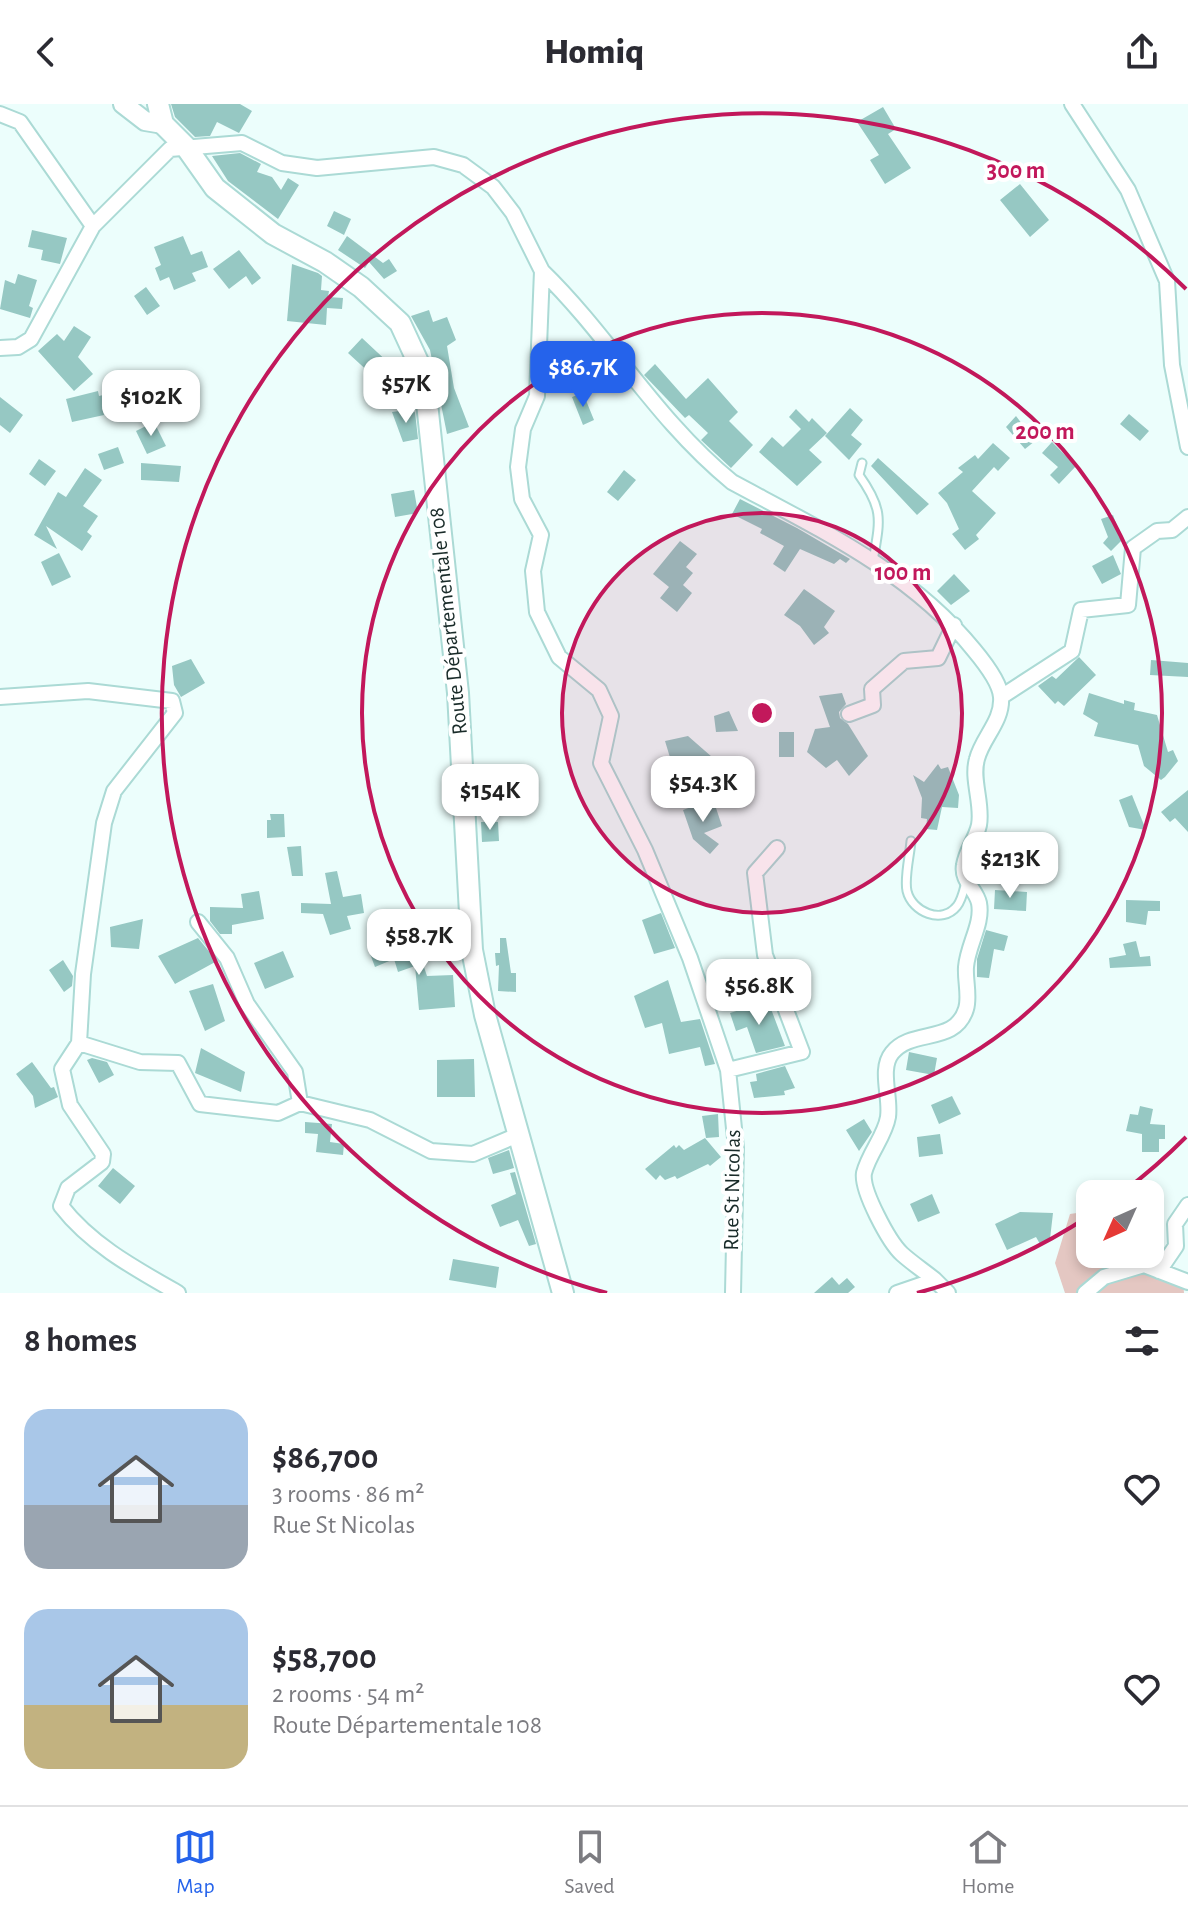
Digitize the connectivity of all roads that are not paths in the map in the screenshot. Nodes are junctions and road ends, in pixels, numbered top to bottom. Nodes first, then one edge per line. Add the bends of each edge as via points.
1 (123, 104) edge
2 (1072, 104) edge
3 (0, 114) edge
4 (161, 114) edge
5 (186, 147) junction
6 (93, 226) junction
7 (542, 271) junction
8 (0, 348) edge
9 (1188, 447) edge
10 (862, 463) dead end
11 (1188, 517) edge
12 (873, 561) junction
13 (954, 625) junction
14 (0, 697) edge
15 (1001, 697) junction
16 (849, 714) dead end
17 (911, 841) dead end
18 (777, 848) dead end
19 (966, 882) junction
20 (198, 922) dead end
21 (79, 1043) junction
22 (728, 1070) junction
23 (300, 1103) junction
24 (518, 1135) junction
25 (1188, 1205) edge
26 (1159, 1271) junction
27 (935, 1280) junction
28 (1188, 1282) edge
29 (178, 1293) edge
30 (563, 1293) edge
31 (733, 1293) edge
32 (897, 1293) edge
33 (948, 1293) edge
34 (1085, 1293) edge

1 - 4 street via 145,121
2 - 9 street via 1128,190 1167,281 1172,365
3 - 6 street via 20,122 30,134
4 - 5 main road, Route Départementale 108
5 - 6 street via 170,149
5 - 7 street, Rue St Nicolas via 242,143 282,163 317,168 434,157 463,165 493,187 513,213
5 - 24 main road, Route Départementale 108 via 215,188 241,210 361,287 400,323 424,375 458,693 472,950
6 - 8 street via 31,339 18,347
7 - 12 street via 668,421 714,467
7 - 22 street, Rue St Nicolas via 537,396 523,429 518,467 522,499 541,535 533,571 537,612 559,657 599,690 611,716 601,763 690,958
10 - 12 lane via 859,475 881,514
11 - 15 street via 1133,548 1128,605 1081,610 1072,651
12 - 13 street
13 - 15 street via 986,665
13 - 16 street via 938,658 904,661 872,689 873,705
14 - 21 street via 88,691 172,701 175,713 114,791 104,823
15 - 19 street via 997,719 976,760 979,826 963,866
17 - 19 lane via 907,891 917,909 947,914 957,906
18 - 22 street via 755,873 765,955 802,1052
19 - 27 street via 979,899 980,920 966,966 967,1008 949,1030 906,1042 891,1053 885,1069 890,1094 887,1121 863,1177 899,1252
20 - 23 street via 227,958 247,1004 295,1072
21 - 23 street via 140,1062 178,1063 200,1104 278,1113
21 - 29 street via 62,1069 70,1105 103,1154 102,1162 68,1188 61,1206 123,1262
22 - 31 street, Rue St Nicolas via 736,1148
23 - 24 street via 370,1120 431,1151 473,1154
24 - 30 main road, Route Départementale 108
25 - 26 street via 1175,1224 1176,1246
26 - 28 street
26 - 34 street via 1144,1265 1117,1273
27 - 32 street
27 - 33 street

